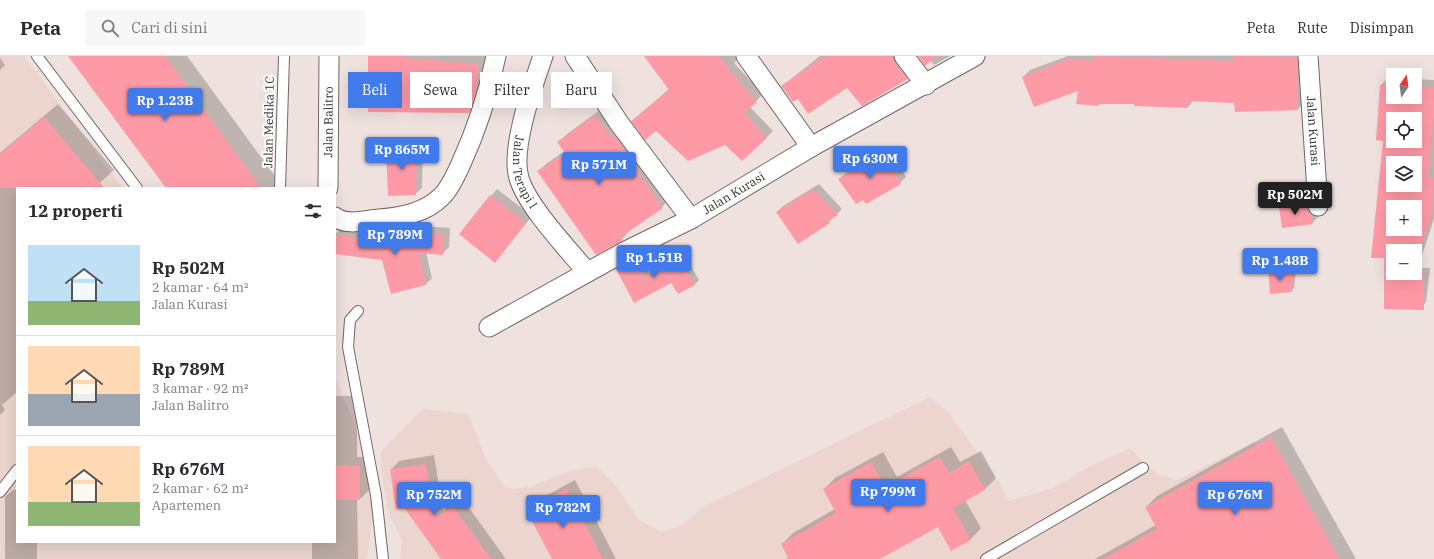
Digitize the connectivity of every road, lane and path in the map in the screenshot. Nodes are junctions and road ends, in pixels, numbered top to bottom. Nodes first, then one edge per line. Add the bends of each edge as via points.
1 (37, 56) edge
2 (284, 56) edge
3 (329, 56) edge
4 (496, 56) edge
5 (543, 56) edge
6 (575, 56) edge
7 (746, 56) edge
8 (904, 56) edge
9 (975, 56) edge
10 (1308, 56) edge
11 (926, 85) junction
12 (811, 147) junction
13 (136, 187) edge
14 (280, 187) edge
15 (328, 187) edge
16 (1318, 206) dead end
17 (336, 218) edge
18 (691, 218) junction
19 (588, 272) junction
20 (358, 310) dead end
21 (489, 327) dead end
22 (1143, 468) dead end
23 (16, 471) edge
24 (0, 492) edge
25 (991, 558) edge
26 (383, 559) edge

1 - 13 lane
2 - 14 lane, Jalan Medika 1C
3 - 15 street, Jalan Balitro
4 - 17 street via 489,91 478,125 442,197 423,209 406,215 345,222
5 - 19 street, Jalan Terapi I via 520,137 517,172 527,195 546,222
6 - 18 street via 619,123
7 - 12 street
8 - 11 street
9 - 11 street, Jalan Kurasi
10 - 16 street, Jalan Kurasi
11 - 12 street, Jalan Kurasi
12 - 18 street, Jalan Kurasi
18 - 19 street, Jalan Kurasi
19 - 21 street, Jalan Kurasi
20 - 26 lane via 350,320 348,346 376,495
22 - 25 lane
23 - 24 lane

